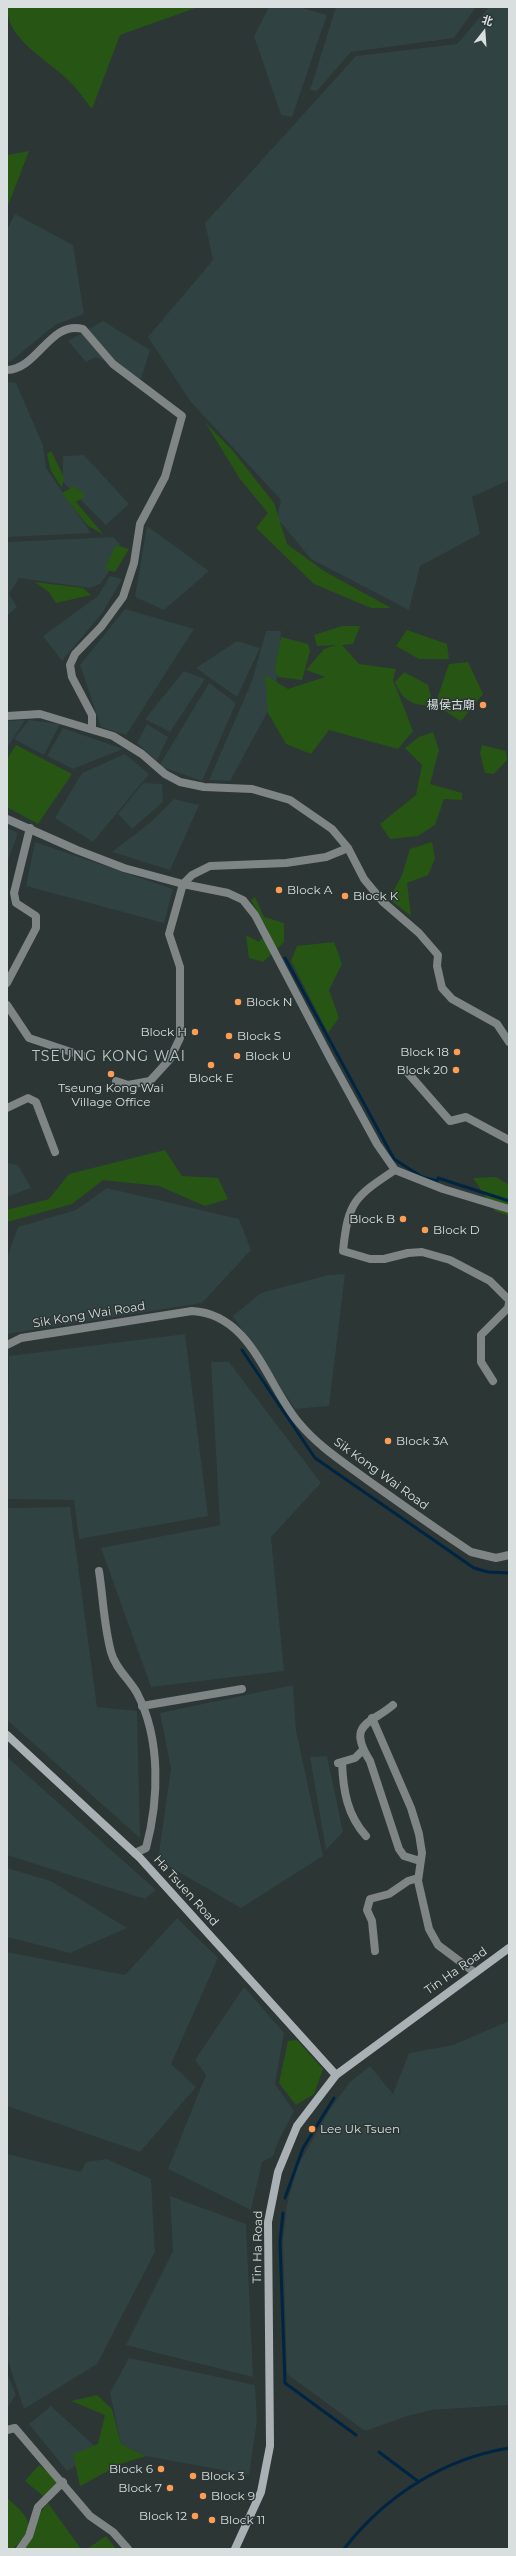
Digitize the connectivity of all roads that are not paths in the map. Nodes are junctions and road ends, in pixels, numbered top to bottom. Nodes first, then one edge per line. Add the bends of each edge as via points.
1 (7, 370) edge
2 (7, 716) edge
3 (92, 729) junction
4 (7, 819) edge
5 (30, 828) junction
6 (348, 848) junction
7 (183, 884) junction
8 (7, 983) edge
9 (7, 1006) edge
10 (509, 1042) edge
11 (83, 1056) dead end
12 (408, 1072) dead end
13 (116, 1081) dead end
14 (7, 1108) edge
15 (509, 1140) edge
16 (55, 1152) dead end
17 (395, 1170) junction
18 (509, 1209) edge
19 (509, 1300) edge
20 (509, 1303) edge
21 (7, 1345) edge
22 (492, 1381) dead end
23 (509, 1555) edge
24 (99, 1571) dead end
25 (242, 1689) dead end
26 (393, 1705) dead end
27 (142, 1706) junction
28 (372, 1718) junction
29 (7, 1735) edge
30 (363, 1750) junction
31 (366, 1836) dead end
32 (135, 1853) junction
33 (420, 1861) junction
34 (418, 1878) junction
35 (509, 1948) edge
36 (375, 1951) dead end
37 (474, 1972) junction
38 (336, 2075) junction
39 (7, 2430) edge
40 (63, 2482) junction
41 (20, 2549) edge
42 (128, 2549) edge
43 (236, 2549) edge

1 - 3 street via 24,366 57,334 69,328 83,329 113,364 182,416 165,477 140,524 134,563 122,597 101,627 75,654 70,665 72,677 92,715
2 - 3 street via 40,714
3 - 6 street via 113,736 180,782 204,787 252,789 290,800 332,829
4 - 5 street
5 - 7 street via 112,864
5 - 8 street via 14,893 16,903 36,916 38,921
6 - 7 street via 326,857 286,863 210,866 192,875
6 - 10 street via 364,878 383,902 419,933 438,955 437,966 442,988 452,998 496,1024
7 - 13 street via 169,934 180,967 180,1038 170,1059 150,1081 128,1085
7 - 17 street via 228,893 243,900 248,906 377,1144
9 - 11 street via 29,1038
12 - 15 street via 450,1121 466,1117
14 - 16 street via 28,1098 36,1102
17 - 18 street
17 - 19 street via 365,1190 354,1202 348,1217 343,1251 370,1259 422,1252 450,1260 490,1281
20 - 22 street via 502,1315 481,1335 481,1362
21 - 23 street, Sik Kong Wai Road via 22,1338 192,1311 212,1316 237,1332 260,1358 299,1424 333,1456 471,1552 496,1558
24 - 27 street via 111,1653 137,1693
25 - 27 street
26 - 28 street
27 - 32 street via 149,1723 153,1750 155,1795 146,1848
28 - 30 street via 364,1724 362,1730
28 - 33 street via 411,1808 419,1834
29 - 32 street, Ha Tsuen Road
30 - 31 street via 356,1758 340,1763 348,1803 356,1824
30 - 33 street via 370,1761 399,1849 404,1856
32 - 38 street, Ha Tsuen Road
33 - 34 street
34 - 36 street via 408,1881 389,1894 370,1899 367,1910 372,1921
34 - 37 street via 430,1929 438,1945
35 - 37 street, Tin Ha Road
37 - 38 street, Tin Ha Road
38 - 43 street, Tin Ha Road via 297,2126 278,2172 271,2199 268,2222 270,2446 261,2492
39 - 40 street via 15,2428
40 - 41 street via 38,2507 28,2536
40 - 42 street via 90,2516 113,2532

